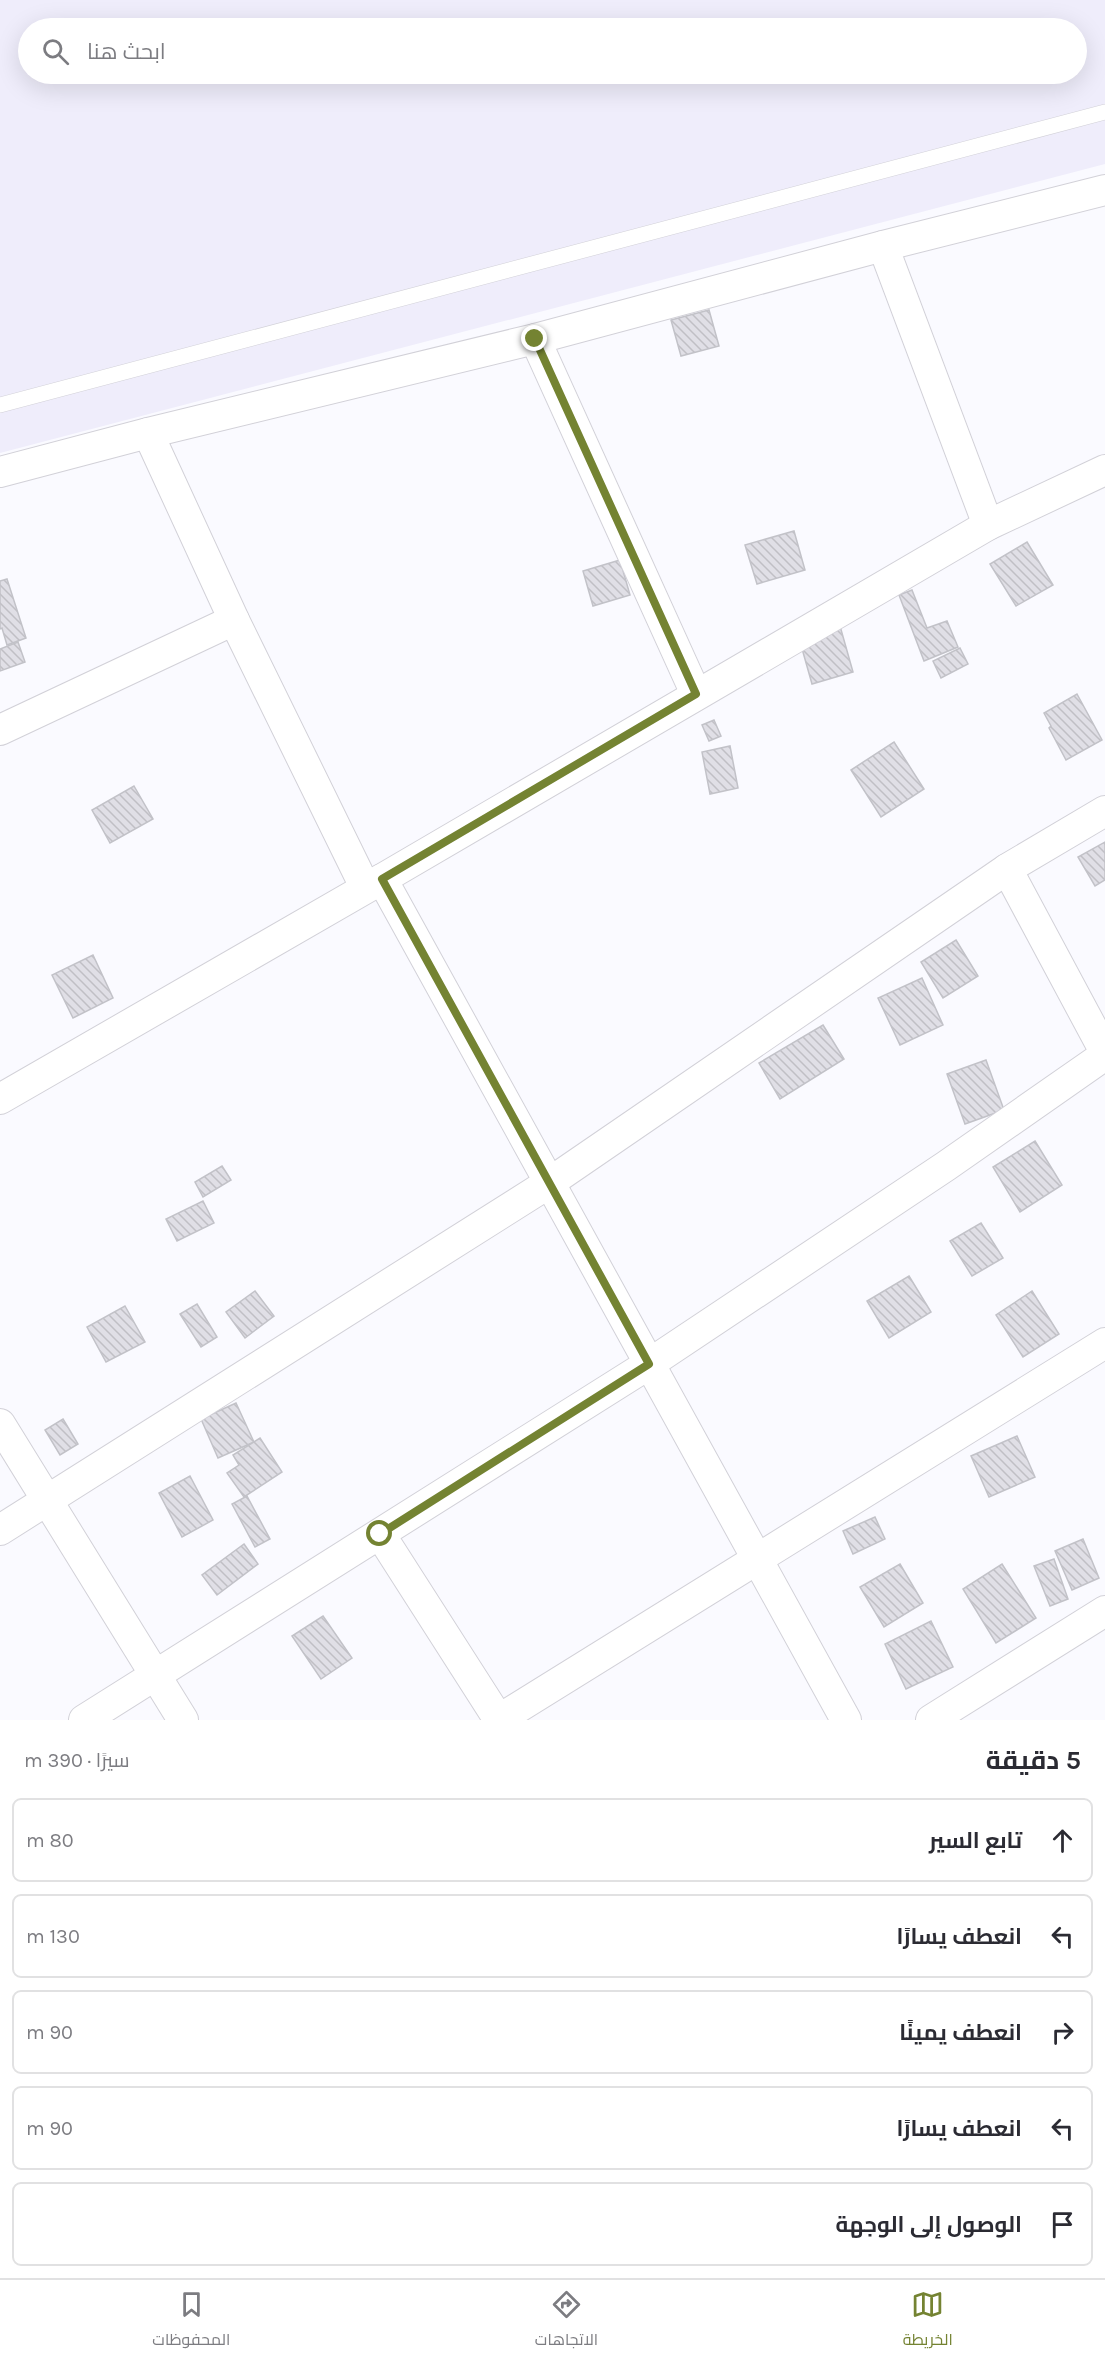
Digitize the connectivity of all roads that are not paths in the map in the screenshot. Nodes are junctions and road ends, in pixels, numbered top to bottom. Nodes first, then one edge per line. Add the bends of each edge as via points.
1 (1105, 112) edge
2 (1105, 190) edge
3 (883, 246) junction
4 (535, 339) junction
5 (0, 405) edge
6 (148, 433) junction
7 (1105, 470) edge
8 (0, 472) edge
9 (988, 525) junction
10 (234, 620) junction
11 (696, 694) junction
12 (0, 730) edge
13 (1105, 811) edge
14 (1007, 868) junction
15 (373, 883) junction
16 (1105, 1054) edge
17 (0, 1099) edge
18 (549, 1183) junction
19 (1105, 1343) edge
20 (649, 1364) junction
21 (0, 1424) edge
22 (47, 1501) junction
23 (0, 1530) edge
24 (380, 1534) junction
25 (757, 1560) junction
26 (1105, 1611) edge
27 (154, 1675) junction
28 (84, 1720) edge
29 (183, 1720) edge
30 (498, 1720) edge
31 (846, 1720) edge
32 (931, 1720) edge

1 - 5 lane
2 - 3 street
3 - 4 street
3 - 9 street
4 - 6 street
4 - 11 street
6 - 8 street
6 - 10 street
7 - 9 street
9 - 11 street
10 - 12 street
10 - 15 street
11 - 15 street
13 - 14 street
14 - 16 street
14 - 18 street
15 - 17 street
15 - 18 street
16 - 20 street via 946,1166
18 - 20 street
18 - 22 street
19 - 25 street
20 - 24 street
20 - 25 street
21 - 22 street
22 - 23 street
22 - 27 street
24 - 27 street
24 - 30 street
25 - 30 street
25 - 31 street
26 - 32 street
27 - 28 street
27 - 29 street

